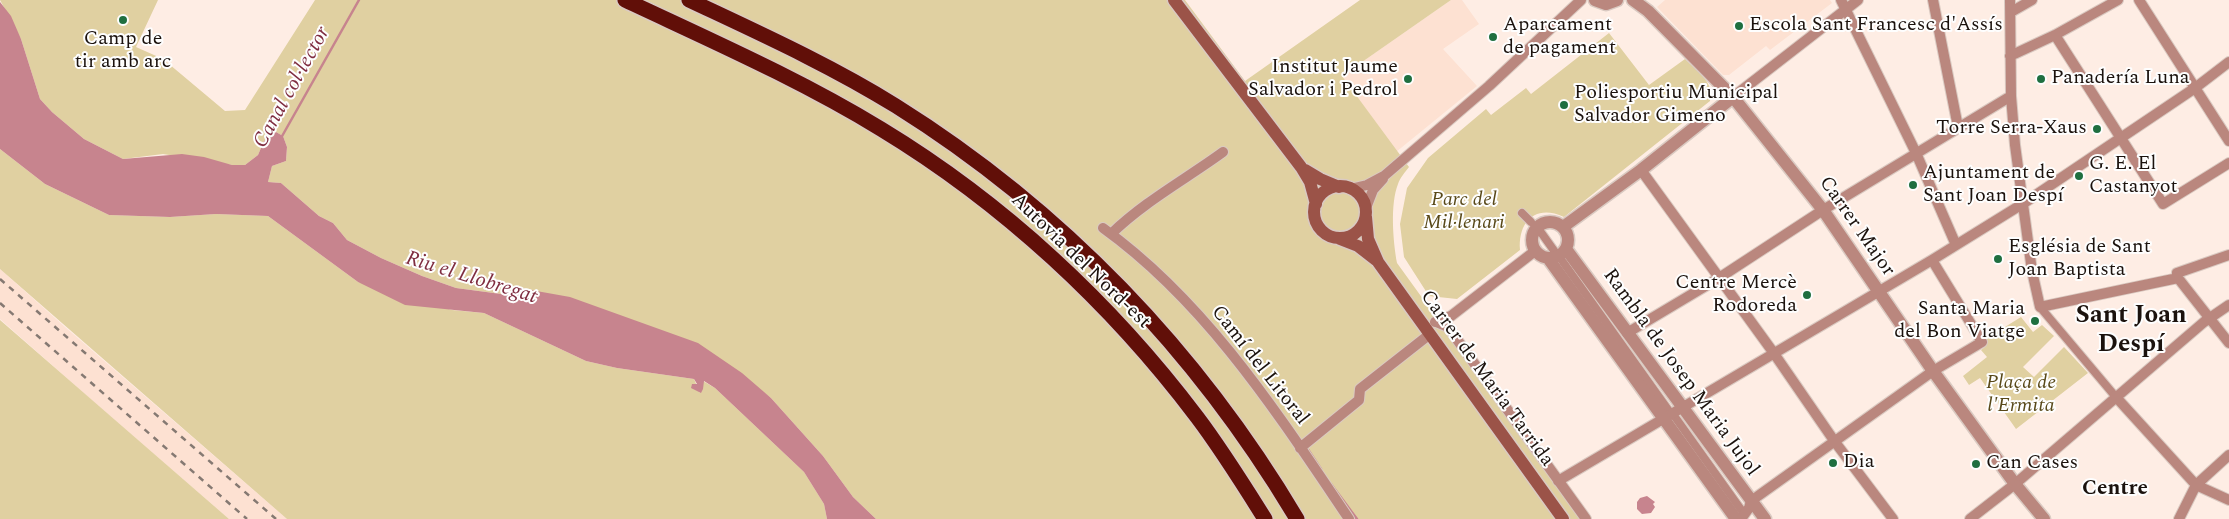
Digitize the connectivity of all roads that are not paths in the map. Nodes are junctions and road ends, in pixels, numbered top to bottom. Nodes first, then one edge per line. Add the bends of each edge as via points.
1 (625, 0) edge
2 (688, 0) edge
3 (1174, 0) edge
4 (1581, 0) edge
5 (1594, 0) edge
6 (1617, 0) edge
7 (1633, 0) edge
8 (1858, 0) edge
9 (1933, 0) edge
10 (2010, 0) edge
11 (2032, 0) edge
12 (2118, 0) edge
13 (2139, 0) edge
14 (1843, 4) edge
15 (2011, 12) junction
16 (2055, 35) junction
17 (2010, 56) junction
18 (2229, 62) edge
19 (2195, 88) junction
20 (2011, 96) junction
21 (1733, 97) junction
22 (1958, 127) junction
23 (2119, 138) junction
24 (2229, 141) edge
25 (1223, 152) dead end
26 (1916, 153) junction
27 (2229, 163) edge
28 (1301, 167) junction
29 (1641, 170) junction
30 (1384, 176) junction
31 (1344, 188) junction
32 (2024, 203) junction
33 (1316, 204) junction
34 (1823, 210) junction
35 (1366, 212) junction
36 (1522, 213) dead end
37 (1531, 222) dead end
38 (1563, 227) junction
39 (1540, 231) dead end
40 (1337, 238) junction
41 (1956, 245) junction
42 (1536, 251) junction
43 (1558, 255) junction
44 (2229, 255) edge
45 (1932, 260) junction
46 (1378, 262) junction
47 (1719, 278) junction
48 (2178, 278) junction
49 (1878, 292) junction
50 (2229, 305) edge
51 (2040, 307) junction
52 (1451, 316) junction
53 (2209, 318) junction
54 (1436, 322) junction
55 (1448, 327) junction
56 (1426, 330) junction
57 (1627, 333) junction
58 (2229, 343) edge
59 (1773, 352) junction
60 (1933, 371) junction
61 (2115, 396) junction
62 (1672, 414) junction
63 (1247, 440) junction
64 (1835, 442) junction
65 (1300, 448) junction
66 (1224, 454) junction
67 (2229, 454) edge
68 (1558, 481) junction
69 (2015, 484) junction
70 (2196, 485) junction
71 (2229, 500) edge
72 (1751, 501) junction
73 (1743, 517) edge
74 (1254, 519) edge
75 (1265, 519) edge
76 (1297, 519) edge
77 (1307, 519) edge
78 (1349, 519) edge
79 (1563, 519) edge
80 (1586, 519) edge
81 (1764, 519) edge
82 (1893, 519) edge
83 (1970, 519) edge
84 (2044, 519) edge
85 (2179, 519) edge

1 - 66 highway, Autovia del Nord-est via 784,75 849,110 922,155 985,201 1097,301 1154,363
2 - 63 highway, Autovia del Nord-est via 795,50 866,88 987,168 1052,221 1124,289 1191,365
3 - 28 main road
4 - 30 street via 1489,86
5 - 6 street via 1606,4
7 - 21 street, Carrer Major via 1648,11
8 - 14 street
9 - 22 street
10 - 15 street
11 - 15 street
12 - 16 street
13 - 19 street
14 - 21 street
14 - 26 street
15 - 17 street
16 - 17 street
16 - 23 street
17 - 20 street
18 - 19 street
19 - 23 street
19 - 24 street
20 - 22 street
20 - 32 street
21 - 29 street
21 - 34 street, Carrer Major
22 - 26 street
23 - 27 street via 2163,204
23 - 32 street
25 - 65 street, Camí del Litoral via 1107,231 1144,259 1208,326 1243,367
26 - 34 street
26 - 41 street
28 - 31 main road
28 - 33 main road via 1310,182
29 - 38 street
29 - 47 street
30 - 31 street via 1367,185
30 - 35 street via 1372,192
31 - 33 main road via 1325,192
31 - 35 main road via 1361,197
32 - 41 street
32 - 51 street
33 - 40 main road via 1318,226
34 - 47 street
34 - 49 street, Carrer Major
35 - 40 main road via 1356,233
35 - 46 main road, Carrer de Maria Tarrida via 1368,238
36 - 37 street
38 - 42 street via 1553,222 1537,227 1532,238
38 - 43 street via 1568,238
39 - 43 street, Rambla de Josep Maria Jujol
40 - 46 main road, Carrer de Maria Tarrida via 1358,246
41 - 45 street
42 - 43 street via 1540,255
42 - 52 street
43 - 57 street, Rambla de Josep Maria Jujol
43 - 62 street, Rambla de Josep Maria Jujol
44 - 48 street via 2177,273
45 - 49 street
45 - 60 street via 1982,342
46 - 56 main road, Carrer de Maria Tarrida
47 - 57 street
47 - 59 street
48 - 51 street
48 - 53 street
49 - 59 street
49 - 60 street, Carrer Major
50 - 53 street
51 - 61 street
52 - 54 street
52 - 55 street, Carrer de Maria Tarrida
53 - 58 street
53 - 61 street
54 - 55 street, Carrer de Maria Tarrida
54 - 56 street
55 - 68 street, Carrer de Maria Tarrida
56 - 65 street via 1360,389 1358,400
56 - 79 main road, Carrer de Maria Tarrida
57 - 62 street, Rambla de Josep Maria Jujol
59 - 62 street
59 - 64 street
60 - 64 street
60 - 69 street, Carrer Major
61 - 69 street
61 - 70 street
62 - 68 street
62 - 72 street, Rambla de Josep Maria Jujol
62 - 73 street, Rambla de Josep Maria Jujol
63 - 76 highway, Autovia del Nord-est
63 - 77 highway
64 - 72 street
64 - 82 street
65 - 78 street, Camí del Litoral
66 - 74 highway
66 - 75 highway, Autovia del Nord-est
67 - 70 street
68 - 80 street, Carrer de Maria Tarrida
69 - 83 street
69 - 84 street, Carrer Major
70 - 71 street
70 - 85 street
72 - 73 street
72 - 81 street, Rambla de Josep Maria Jujol

